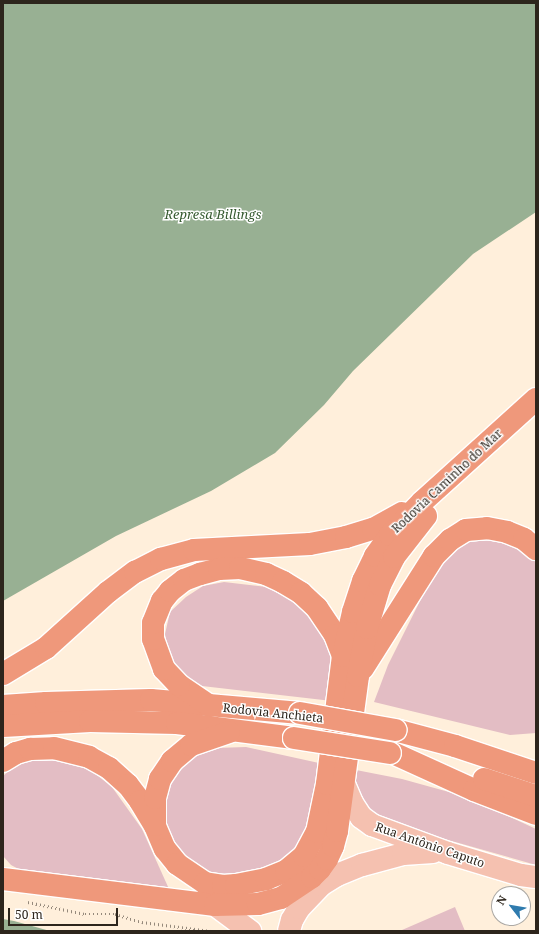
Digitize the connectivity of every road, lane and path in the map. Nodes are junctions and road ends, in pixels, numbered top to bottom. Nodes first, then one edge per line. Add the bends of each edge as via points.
1 (536, 399) edge
2 (536, 416) edge
3 (422, 502) junction
4 (536, 548) edge
5 (343, 656) junction
6 (3, 674) edge
7 (358, 676) junction
8 (3, 706) edge
9 (210, 706) junction
10 (3, 726) edge
11 (235, 730) junction
12 (392, 753) junction
13 (536, 757) edge
14 (494, 759) junction
15 (3, 762) edge
16 (536, 773) edge
17 (344, 784) junction
18 (536, 796) edge
19 (536, 814) edge
20 (155, 826) junction
21 (448, 853) junction
22 (536, 877) edge
23 (12, 883) edge
24 (215, 905) junction
25 (210, 931) edge
26 (250, 931) edge
27 (290, 931) edge

1 - 3 highway, Rodovia Caminho do Mar
2 - 7 highway, Rodovia Caminho do Mar via 438,502 394,557 380,585 367,628
3 - 5 highway, Rodovia Caminho do Mar via 390,535 375,556 363,581 353,612
3 - 6 highway via 373,529 346,537 310,544 194,550 161,559 135,572 108,592 46,648
4 - 7 highway via 524,539 507,532 487,528 466,530 450,540 430,561
5 - 9 highway via 335,635 317,608 301,593 283,582 266,574 240,568 219,569 184,580 162,601 153,623 153,639 164,669 179,685
5 - 20 highway, Rodovia Caminho do Mar via 325,791 317,832 304,856 286,871 266,879 236,885 213,885 205,883 177,864 165,849
7 - 17 highway, Rodovia Caminho do Mar
8 - 9 highway, Rodovia Anchieta via 151,700
9 - 14 highway, Rodovia Anchieta, bridge via 300,713 395,730
10 - 11 highway, Rodovia Anchieta via 90,722 177,723
11 - 12 highway, Rodovia Anchieta, bridge
11 - 20 highway via 191,745 172,761 160,779 154,798
12 - 18 highway, Rodovia Anchieta
12 - 19 highway via 474,790
13 - 14 highway
14 - 16 highway, Rodovia Anchieta
15 - 20 highway via 16,753 43,748 69,751 89,757 109,768 128,785
17 - 21 main road, Rua Antônio Caputo via 361,817 372,825
17 - 24 highway, Rodovia Caminho do Mar via 333,846 320,869 312,877 281,898 258,904
21 - 22 main road, Rua Antônio Caputo via 521,875
21 - 27 main road via 403,854 337,875 321,885 299,908 292,920
23 - 24 highway, Rodovia Caminho do Mar
23 - 25 path via 85,914 115,914 142,922
24 - 26 main road

